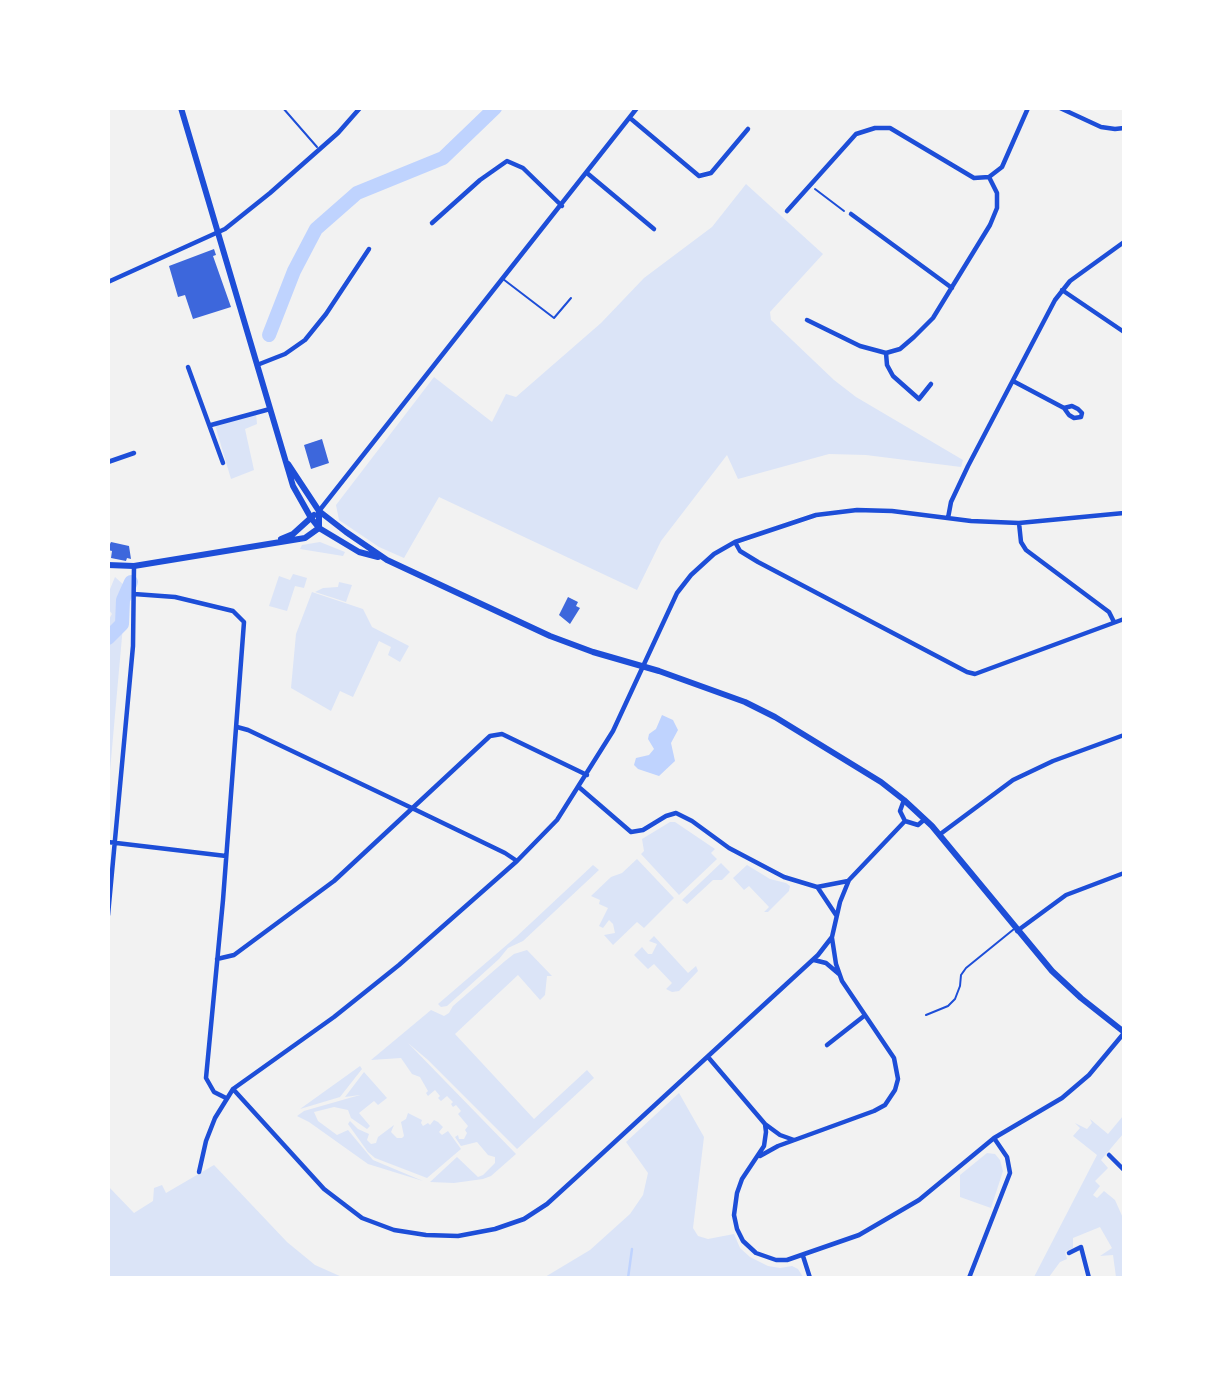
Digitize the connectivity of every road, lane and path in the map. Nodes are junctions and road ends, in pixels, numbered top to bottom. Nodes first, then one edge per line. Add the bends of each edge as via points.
1 (181, 108) edge
2 (283, 108) edge
3 (360, 108) edge
4 (638, 108) edge
5 (1028, 108) edge
6 (1060, 108) edge
7 (630, 118) junction
8 (1124, 128) edge
9 (748, 130) dead end
10 (319, 149) junction
11 (587, 173) junction
12 (989, 177) junction
13 (810, 185) junction
14 (562, 206) junction
15 (787, 211) dead end
16 (851, 214) joint
17 (432, 223) dead end
18 (654, 229) dead end
19 (218, 233) junction
20 (1124, 242) edge
21 (369, 249) dead end
22 (503, 279) junction
23 (108, 282) edge
24 (952, 288) junction
25 (1062, 290) junction
26 (571, 298) dead end
27 (807, 320) dead end
28 (1124, 332) edge
29 (886, 353) junction
30 (257, 365) junction
31 (188, 367) dead end
32 (1013, 382) junction
33 (931, 384) dead end
34 (1064, 408) dead end
35 (270, 409) junction
36 (211, 425) junction
37 (134, 453) dead end
38 (108, 462) edge
39 (223, 463) dead end
40 (288, 464) junction
41 (319, 511) junction
42 (1124, 513) edge
43 (311, 518) junction
44 (948, 518) junction
45 (1019, 523) junction
46 (319, 528) junction
47 (272, 541) junction
48 (735, 542) junction
49 (387, 560) junction
50 (108, 565) edge
51 (134, 566) junction
52 (134, 594) junction
53 (1124, 619) edge
54 (1114, 622) junction
55 (644, 666) junction
56 (237, 727) junction
57 (1124, 735) edge
58 (587, 775) junction
59 (580, 788) junction
60 (904, 800) junction
61 (411, 808) junction
62 (925, 819) junction
63 (905, 821) junction
64 (939, 835) junction
65 (112, 842) edge
66 (226, 856) junction
67 (517, 861) junction
68 (1124, 873) edge
69 (849, 880) junction
70 (817, 887) junction
71 (108, 915) edge
72 (836, 915) junction
73 (1016, 930) junction
74 (832, 937) junction
75 (217, 959) junction
76 (813, 960) junction
77 (839, 974) junction
78 (926, 1015) dead end
79 (864, 1016) junction
80 (1124, 1033) edge
81 (827, 1045) dead end
82 (708, 1057) junction
83 (233, 1089) junction
84 (226, 1098) junction
85 (765, 1124) junction
86 (994, 1138) junction
87 (795, 1140) junction
88 (1109, 1155) dead end
89 (758, 1157) junction
90 (1124, 1170) edge
91 (199, 1172) dead end
92 (1069, 1253) dead end
93 (803, 1256) junction
94 (810, 1278) edge
95 (969, 1278) edge
96 (1089, 1278) edge

1 - 19 main road
2 - 10 lane
3 - 10 street
4 - 7 street
5 - 12 street via 1002,167
6 - 8 street via 1101,127
7 - 9 street via 699,176 711,173
7 - 11 street
10 - 19 street
11 - 14 street
11 - 18 street
12 - 13 street via 974,178 890,128 875,128 856,134
12 - 24 street via 997,193 997,208
13 - 15 street
13 - 16 path
14 - 17 street via 523,168 507,162
14 - 22 street
16 - 24 street
19 - 23 street
19 - 30 main road
20 - 25 street
21 - 30 street via 305,340
22 - 26 lane via 554,317
22 - 41 street
24 - 29 street via 914,337
25 - 28 street
25 - 32 street
27 - 29 street via 860,346
29 - 33 street via 893,376 919,399
30 - 35 main road
31 - 36 street
32 - 34 street
32 - 44 street via 951,502
35 - 36 street
35 - 40 main road
36 - 39 street
37 - 38 street
40 - 41 main road
40 - 43 main road via 293,486
41 - 43 main road
41 - 46 main road
41 - 49 main road
42 - 45 street
43 - 46 main road
43 - 47 main road via 293,534
44 - 45 street
44 - 48 street via 857,510 816,515
45 - 54 street via 1026,550 1102,607
46 - 47 main road via 305,538
46 - 49 main road via 359,552
47 - 51 main road
48 - 54 street via 740,551 758,562 975,674
48 - 55 street via 708,559 684,583
49 - 55 main road via 531,628
50 - 51 main road
51 - 52 street
52 - 56 street via 180,598 241,617
52 - 65 street via 133,646
53 - 54 street
55 - 58 street
55 - 60 main road via 717,690 775,717
56 - 61 street
56 - 66 street
57 - 64 street via 1013,780
58 - 59 street
58 - 61 street via 495,733
59 - 67 street
59 - 70 street via 631,832 676,813 766,869
60 - 62 main road
60 - 63 street via 900,811
61 - 67 street
61 - 75 street via 323,889 234,955
62 - 63 street via 918,825
62 - 64 main road
63 - 69 street
64 - 73 main road
65 - 66 street
65 - 71 street
66 - 75 street
67 - 83 street via 378,982
68 - 73 street via 1066,895
69 - 70 street
69 - 72 street
70 - 72 street
72 - 74 street
73 - 78 lane via 967,968 948,1006
73 - 80 main road via 1052,971
74 - 76 street
74 - 77 street
75 - 84 street via 206,1077 214,1092
76 - 77 street via 826,963
76 - 82 street
77 - 79 street
79 - 81 street
79 - 87 street via 894,1058 895,1090 885,1105 874,1111
80 - 86 street via 1089,1075 1062,1098
82 - 83 street via 547,1203 524,1219 458,1236 394,1230 362,1218 306,1171
82 - 85 street
83 - 84 street
84 - 91 street via 206,1141
85 - 87 street
85 - 89 street via 766,1139
86 - 93 street via 900,1213
86 - 95 street via 1007,1157 1010,1173
87 - 89 street
88 - 90 street
89 - 93 street via 737,1193 734,1215 738,1234 765,1258
92 - 96 street via 1081,1247
93 - 94 street

